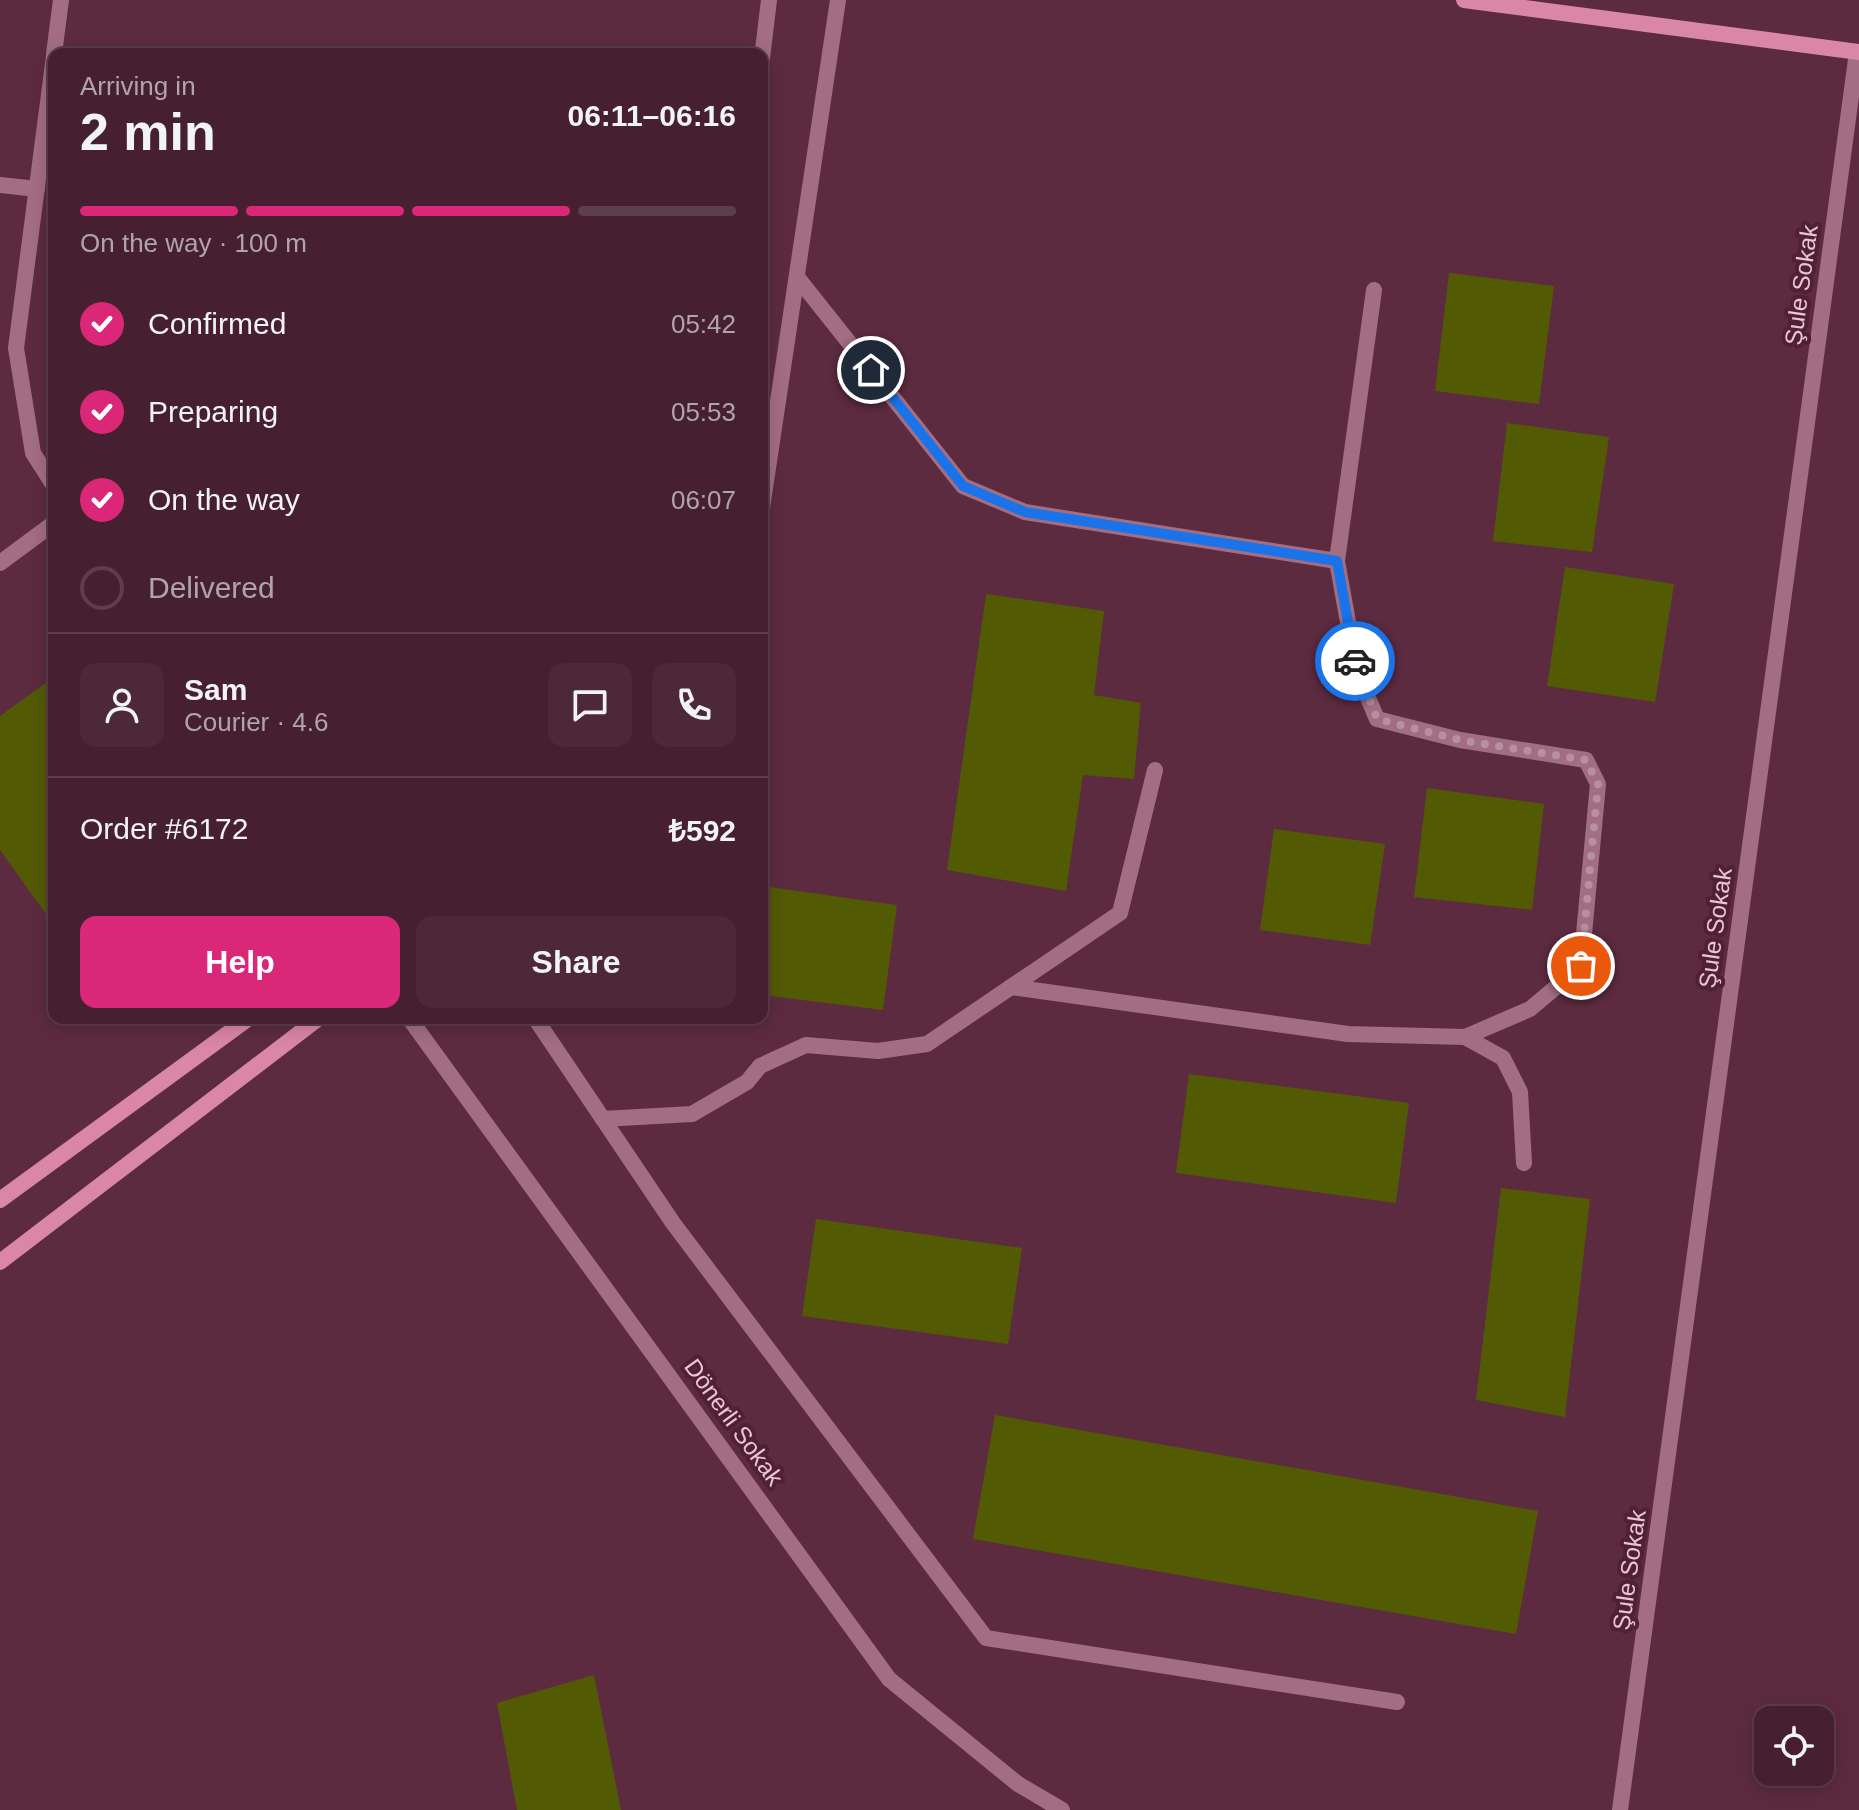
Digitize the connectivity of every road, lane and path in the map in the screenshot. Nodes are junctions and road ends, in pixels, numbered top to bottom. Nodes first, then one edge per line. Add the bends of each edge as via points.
1 (61, 0) edge
2 (769, 0) edge
3 (838, 0) edge
4 (1464, 0) edge
5 (55, 48) edge
6 (763, 48) edge
7 (1858, 52) edge
8 (48, 102) edge
9 (0, 185) edge
10 (37, 189) junction
11 (797, 277) junction
12 (1374, 290) dead end
13 (768, 468) edge
14 (48, 477) edge
15 (48, 527) edge
16 (1337, 561) junction
17 (0, 563) edge
18 (1155, 770) dead end
19 (1011, 987) junction
20 (241, 1024) edge
21 (311, 1024) edge
22 (413, 1024) edge
23 (539, 1024) edge
24 (1465, 1037) junction
25 (603, 1119) junction
26 (1524, 1163) dead end
27 (0, 1200) edge
28 (0, 1262) edge
29 (1397, 1702) dead end
30 (1062, 1810) edge
31 (1620, 1810) edge

1 - 5 street
2 - 6 street
3 - 11 street
4 - 7 main road
7 - 31 street, Şule Sokak
8 - 10 street
9 - 10 street
10 - 14 street via 16,348 33,453
11 - 13 street
11 - 16 street via 963,486 1025,512
12 - 16 street
15 - 17 street
16 - 24 street via 1357,672 1377,719 1460,740 1586,760 1598,784 1581,966 1530,1009
18 - 19 street via 1120,913
19 - 24 street via 1348,1034
19 - 25 street via 927,1044 878,1051 806,1045 760,1066 747,1082 692,1114
20 - 27 main road
21 - 28 main road
22 - 30 street, Dönerli Sokak via 889,1679 1018,1784
23 - 25 street
24 - 26 street via 1503,1058 1520,1092
25 - 29 street via 673,1223 986,1638

